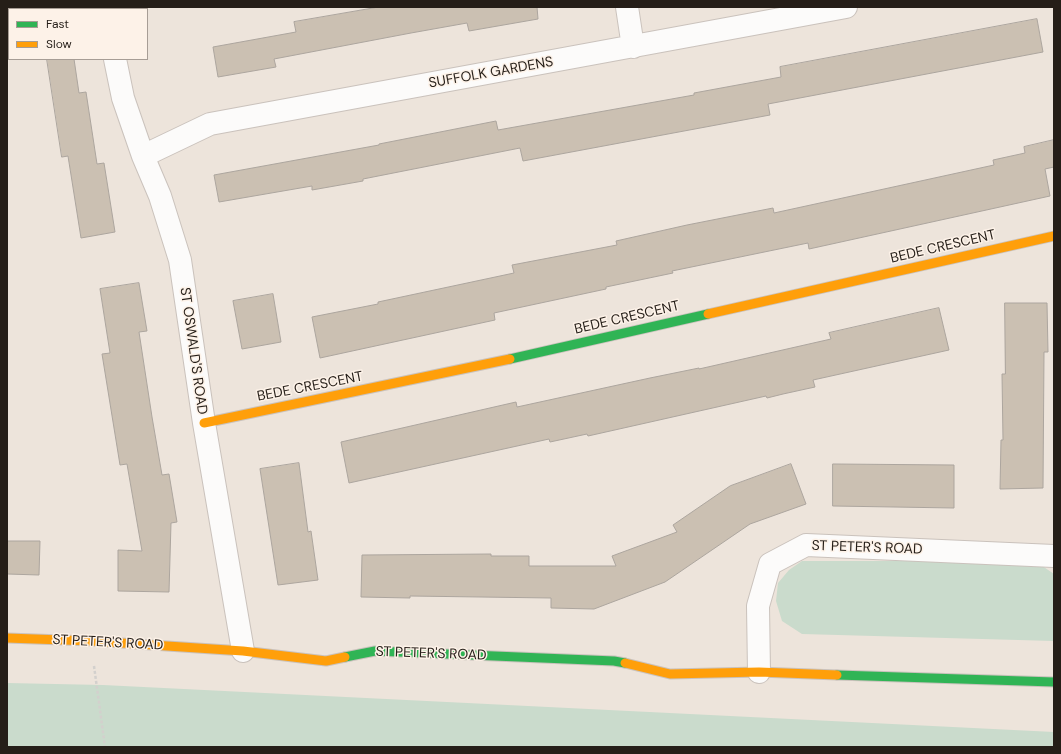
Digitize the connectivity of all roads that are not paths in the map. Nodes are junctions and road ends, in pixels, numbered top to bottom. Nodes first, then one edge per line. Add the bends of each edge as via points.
1 (627, 7) edge
2 (846, 7) edge
3 (633, 47) junction
4 (114, 60) edge
5 (143, 156) junction
6 (1054, 236) edge
7 (204, 423) junction
8 (1054, 556) edge
9 (7, 638) edge
10 (243, 651) junction
11 (759, 672) junction
12 (1054, 682) edge

1 - 3 street
2 - 3 street, SUFFOLK GARDENS
3 - 5 street, SUFFOLK GARDENS via 210,124
4 - 5 street, ST OSWALD'S ROAD via 123,98
5 - 7 street, ST OSWALD'S ROAD via 160,196 180,260
6 - 7 street, BEDE CRESCENT via 420,379
7 - 10 street, ST OSWALD'S ROAD
8 - 11 street, ST PETER'S ROAD via 806,545 770,564 758,606
9 - 10 street, ST PETER'S ROAD
10 - 11 street, ST PETER'S ROAD via 326,661 375,651 614,661 670,674
11 - 12 street, ST PETER'S ROAD

